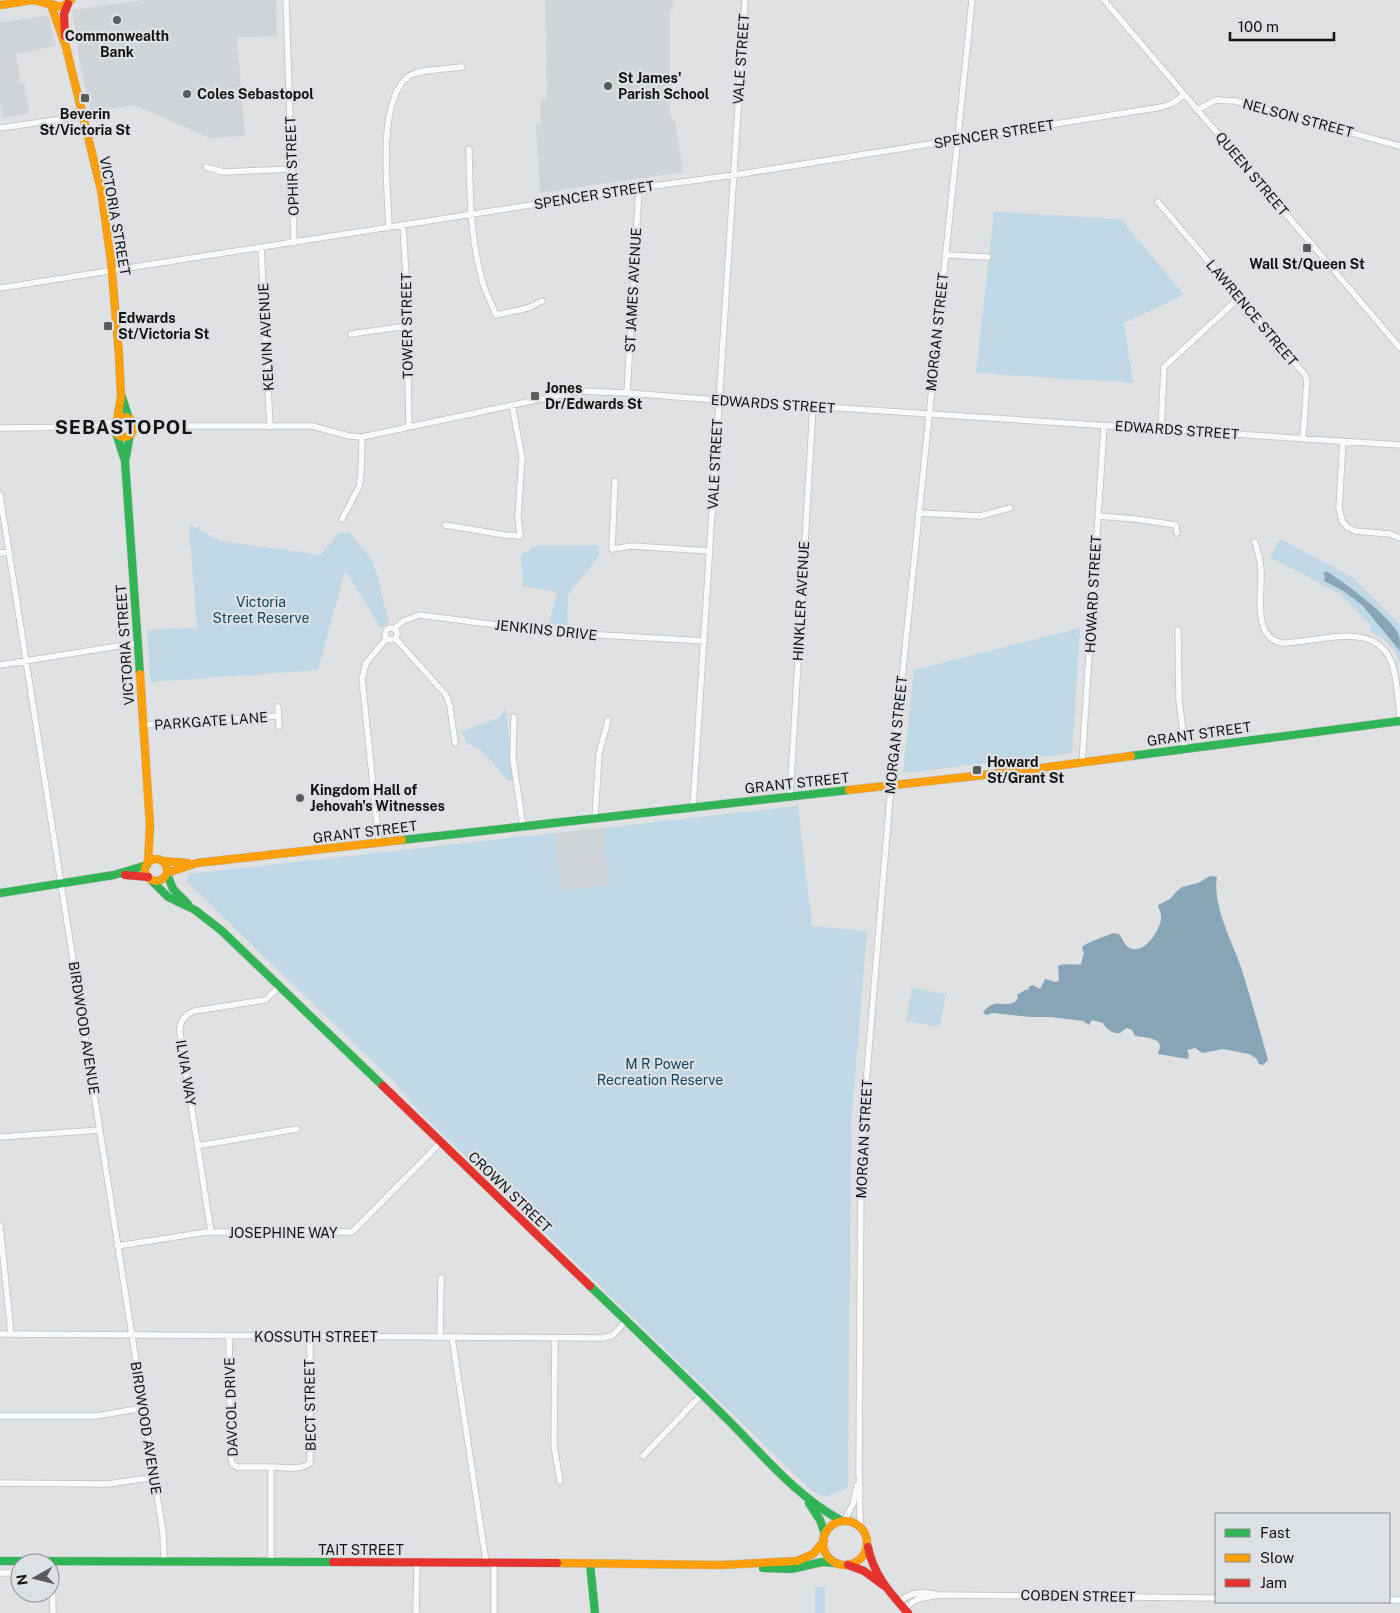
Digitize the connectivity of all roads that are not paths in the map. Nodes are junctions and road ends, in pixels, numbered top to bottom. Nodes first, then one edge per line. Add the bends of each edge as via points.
1 (286, 0) edge
2 (744, 0) edge
3 (972, 0) edge
4 (1104, 0) edge
5 (71, 1) edge
6 (49, 2) edge
7 (0, 5) edge
8 (66, 47) junction
9 (462, 67) dead end
10 (1184, 95) junction
11 (1197, 110) junction
12 (83, 116) junction
13 (0, 128) edge
14 (957, 139) junction
15 (1400, 146) edge
16 (468, 149) dead end
17 (206, 167) dead end
18 (292, 169) junction
19 (734, 175) junction
20 (639, 188) junction
21 (1158, 202) dead end
22 (471, 214) junction
23 (403, 226) junction
24 (389, 228) junction
25 (294, 243) junction
26 (261, 248) junction
27 (945, 255) junction
28 (988, 258) dead end
29 (113, 270) junction
30 (0, 288) edge
31 (1239, 298) junction
32 (542, 301) dead end
33 (406, 326) junction
34 (351, 334) dead end
35 (1400, 347) edge
36 (121, 393) junction
37 (627, 393) junction
38 (718, 400) junction
39 (512, 405) junction
40 (813, 406) junction
41 (928, 414) junction
42 (130, 419) junction
43 (116, 420) junction
44 (152, 426) junction
45 (1104, 426) junction
46 (96, 427) junction
47 (270, 427) junction
48 (0, 428) edge
49 (409, 428) junction
50 (1161, 429) junction
51 (116, 433) junction
52 (131, 433) junction
53 (362, 437) junction
54 (1303, 438) junction
55 (1344, 441) junction
56 (1400, 445) edge
57 (126, 461) junction
58 (615, 481) dead end
59 (0, 495) edge
60 (1010, 508) dead end
61 (918, 513) junction
62 (1098, 516) junction
63 (342, 520) dead end
64 (445, 525) dead end
65 (1177, 533) dead end
66 (1400, 538) edge
67 (1255, 542) dead end
68 (709, 551) junction
69 (10, 552) junction
70 (0, 553) edge
71 (394, 629) junction
72 (1178, 630) dead end
73 (386, 638) junction
74 (395, 638) junction
75 (704, 641) junction
76 (137, 644) junction
77 (26, 661) junction
78 (0, 665) edge
79 (278, 706) dead end
80 (278, 716) junction
81 (514, 717) dead end
82 (1400, 719) edge
83 (608, 720) dead end
84 (143, 725) junction
85 (279, 726) dead end
86 (455, 743) dead end
87 (1185, 748) junction
88 (1082, 763) junction
89 (891, 785) junction
90 (790, 797) junction
91 (692, 807) junction
92 (595, 818) junction
93 (150, 826) junction
94 (523, 826) junction
95 (379, 843) junction
96 (162, 861) junction
97 (196, 863) junction
98 (147, 864) junction
99 (167, 874) junction
100 (114, 875) junction
101 (149, 878) junction
102 (61, 883) junction
103 (0, 893) edge
104 (195, 910) junction
105 (280, 986) junction
106 (100, 1130) junction
107 (297, 1130) dead end
108 (0, 1137) edge
109 (441, 1142) junction
110 (198, 1146) junction
111 (0, 1226) edge
112 (211, 1232) junction
113 (117, 1246) junction
114 (441, 1278) dead end
115 (626, 1321) junction
116 (0, 1334) edge
117 (11, 1334) junction
118 (132, 1335) junction
119 (229, 1336) junction
120 (310, 1337) junction
121 (440, 1337) junction
122 (452, 1337) junction
123 (555, 1338) junction
124 (702, 1394) junction
125 (142, 1408) junction
126 (0, 1416) edge
127 (643, 1456) dead end
128 (271, 1467) junction
129 (859, 1473) junction
130 (154, 1477) junction
131 (560, 1481) dead end
132 (0, 1483) edge
133 (803, 1495) junction
134 (843, 1521) junction
135 (861, 1527) junction
136 (824, 1537) junction
137 (867, 1542) junction
138 (60, 1561) edge
139 (164, 1561) junction
140 (271, 1562) junction
141 (490, 1562) junction
142 (417, 1563) junction
143 (590, 1564) junction
144 (842, 1564) junction
145 (721, 1565) junction
146 (886, 1588) junction
147 (1215, 1598) edge
148 (904, 1608) edge
149 (416, 1613) edge
150 (494, 1613) edge
151 (594, 1613) edge

1 - 18 street, OPHIR STREET
2 - 19 street, VALE STREET
3 - 14 street, MORGAN STREET
4 - 10 street, QUEEN STREET
5 - 6 main road via 58,7
5 - 8 main road, VICTORIA STREET via 64,14
6 - 7 main road via 33,0
6 - 8 main road, VICTORIA STREET
8 - 12 main road, VICTORIA STREET
9 - 24 street via 411,74 394,98 386,133
10 - 11 street, QUEEN STREET
10 - 14 street, SPENCER STREET via 1174,104 1164,106
11 - 15 street, NELSON STREET via 1214,101 1232,100
11 - 35 street, QUEEN STREET
12 - 13 street
12 - 29 main road, VICTORIA STREET via 101,190
14 - 19 street, SPENCER STREET
14 - 27 street, MORGAN STREET
16 - 22 street
17 - 18 street via 223,172
18 - 25 street, OPHIR STREET
19 - 20 street, SPENCER STREET
19 - 38 street, VALE STREET
20 - 22 street, SPENCER STREET
20 - 37 street, ST JAMES AVENUE
21 - 31 street, LAWRENCE STREET
22 - 23 street, SPENCER STREET
22 - 32 street via 480,274 496,315 528,308
23 - 24 street, SPENCER STREET
23 - 33 street, TOWER STREET
24 - 25 street, SPENCER STREET
25 - 26 street, SPENCER STREET
26 - 29 street, SPENCER STREET
26 - 47 street, KELVIN AVENUE
27 - 28 street
27 - 41 street, MORGAN STREET
29 - 30 street, SPENCER STREET
29 - 36 main road, VICTORIA STREET
31 - 50 street via 1164,367
31 - 54 street, LAWRENCE STREET via 1306,376
33 - 34 street
33 - 49 street, TOWER STREET
36 - 42 main road, VICTORIA STREET
36 - 43 main road, VICTORIA STREET
37 - 38 street, EDWARDS STREET
37 - 39 street, EDWARDS STREET via 579,391
38 - 40 street, EDWARDS STREET
38 - 68 street, VALE STREET
39 - 49 street, EDWARDS STREET
39 - 64 street via 522,457 520,536
40 - 41 street, EDWARDS STREET
40 - 90 street, HINKLER AVENUE
41 - 45 street, EDWARDS STREET
41 - 61 street, MORGAN STREET
42 - 43 main road via 122,417
42 - 44 street, EDWARDS STREET
42 - 52 main road
43 - 46 street
43 - 51 main road
44 - 47 street, EDWARDS STREET
44 - 52 street, EDWARDS STREET
45 - 50 street, EDWARDS STREET
45 - 62 street, HOWARD STREET
46 - 48 street
46 - 51 street
47 - 53 street, EDWARDS STREET via 315,426
49 - 53 street, EDWARDS STREET
50 - 54 street, EDWARDS STREET
51 - 52 main road via 123,436
51 - 57 main road, VICTORIA STREET
52 - 57 main road, VICTORIA STREET
53 - 63 street via 359,487
54 - 55 street, EDWARDS STREET
55 - 56 street, EDWARDS STREET
55 - 66 street via 1339,508 1342,521 1355,531
57 - 76 main road, VICTORIA STREET
58 - 68 street via 612,549 632,546
59 - 69 street, BIRDWOOD AVENUE
60 - 61 street via 978,516
61 - 89 street, MORGAN STREET
62 - 65 street via 1176,525
62 - 88 street, HOWARD STREET
67 - 82 street via 1261,566 1262,623 1266,634 1282,643 1345,635 1376,644 1386,653 1393,668
68 - 75 street, VALE STREET
69 - 70 street
69 - 77 street, BIRDWOOD AVENUE
71 - 73 street via 387,629
71 - 74 street
71 - 75 street, JENKINS DRIVE via 403,621 420,615 550,632
72 - 87 street via 1179,700
73 - 74 street
73 - 95 street via 366,663 362,679
74 - 86 street via 446,695
75 - 91 street, VALE STREET
76 - 77 street
76 - 84 main road, VICTORIA STREET
77 - 78 street
77 - 102 street, BIRDWOOD AVENUE
79 - 80 street
80 - 84 street, PARKGATE LANE
80 - 85 street
81 - 94 street via 514,759
82 - 87 main road, GRANT STREET
83 - 92 street via 599,754
84 - 93 main road, VICTORIA STREET
87 - 88 main road, GRANT STREET
88 - 89 main road, GRANT STREET
89 - 90 main road, GRANT STREET
89 - 129 street, MORGAN STREET via 862,1138
90 - 91 main road, GRANT STREET
91 - 92 main road, GRANT STREET
92 - 94 main road, GRANT STREET
93 - 96 main road, VICTORIA STREET via 154,846
93 - 98 main road, VICTORIA STREET
94 - 95 main road, GRANT STREET
95 - 97 main road, GRANT STREET
96 - 97 main road, GRANT STREET
96 - 98 main road via 153,860
96 - 99 main road via 167,867
97 - 99 main road, GRANT STREET
98 - 100 main road
98 - 101 main road via 145,871
99 - 101 main road via 160,881
99 - 104 main road, CROWN STREET via 175,891
100 - 101 main road
100 - 102 main road
101 - 104 main road, CROWN STREET via 168,897
102 - 103 main road
102 - 106 street, BIRDWOOD AVENUE
104 - 105 main road, CROWN STREET
105 - 109 main road, CROWN STREET
105 - 110 street, ILVIA WAY via 266,1000 194,1011 182,1020 180,1030
106 - 108 street
106 - 113 street, BIRDWOOD AVENUE
107 - 110 street
109 - 112 street, JOSEPHINE WAY via 352,1232
109 - 115 main road, CROWN STREET
110 - 112 street, ILVIA WAY
111 - 117 street
112 - 113 street, JOSEPHINE WAY
113 - 118 street, BIRDWOOD AVENUE
114 - 121 street
115 - 123 street, KOSSUTH STREET via 609,1338
115 - 124 main road, CROWN STREET
116 - 117 street, KOSSUTH STREET
117 - 118 street, KOSSUTH STREET
118 - 119 street, KOSSUTH STREET
118 - 125 street, BIRDWOOD AVENUE
119 - 120 street, KOSSUTH STREET
119 - 128 street, DAVCOL DRIVE via 232,1462 239,1467
120 - 121 street, KOSSUTH STREET
120 - 128 street, BECT STREET via 311,1461 304,1467
121 - 122 street, KOSSUTH STREET
122 - 123 street, KOSSUTH STREET
122 - 141 street
123 - 131 street via 554,1446
124 - 127 street
124 - 133 main road, CROWN STREET
125 - 126 street via 96,1416
125 - 130 street, BIRDWOOD AVENUE
128 - 140 street
129 - 134 street, MORGAN STREET via 853,1504
129 - 135 street, MORGAN STREET
130 - 132 street via 108,1484
130 - 139 street, BIRDWOOD AVENUE
133 - 134 main road, CROWN STREET via 824,1512
133 - 136 main road, CROWN STREET via 820,1520
134 - 135 main road
134 - 136 main road via 832,1525
135 - 137 main road
136 - 144 main road via 826,1553
136 - 145 main road, TAIT STREET via 815,1552 800,1561
137 - 144 main road via 860,1559
137 - 146 main road via 870,1559
138 - 139 main road, TAIT STREET
139 - 140 main road, TAIT STREET
140 - 142 main road, TAIT STREET
141 - 142 main road, TAIT STREET
141 - 143 main road, TAIT STREET
141 - 150 street
142 - 149 street
143 - 145 main road, TAIT STREET
143 - 151 main road
144 - 145 main road, TAIT STREET via 824,1562 791,1569
144 - 146 main road via 864,1571
146 - 148 main road
147 - 148 street, COBDEN STREET via 939,1595 919,1592 909,1596

